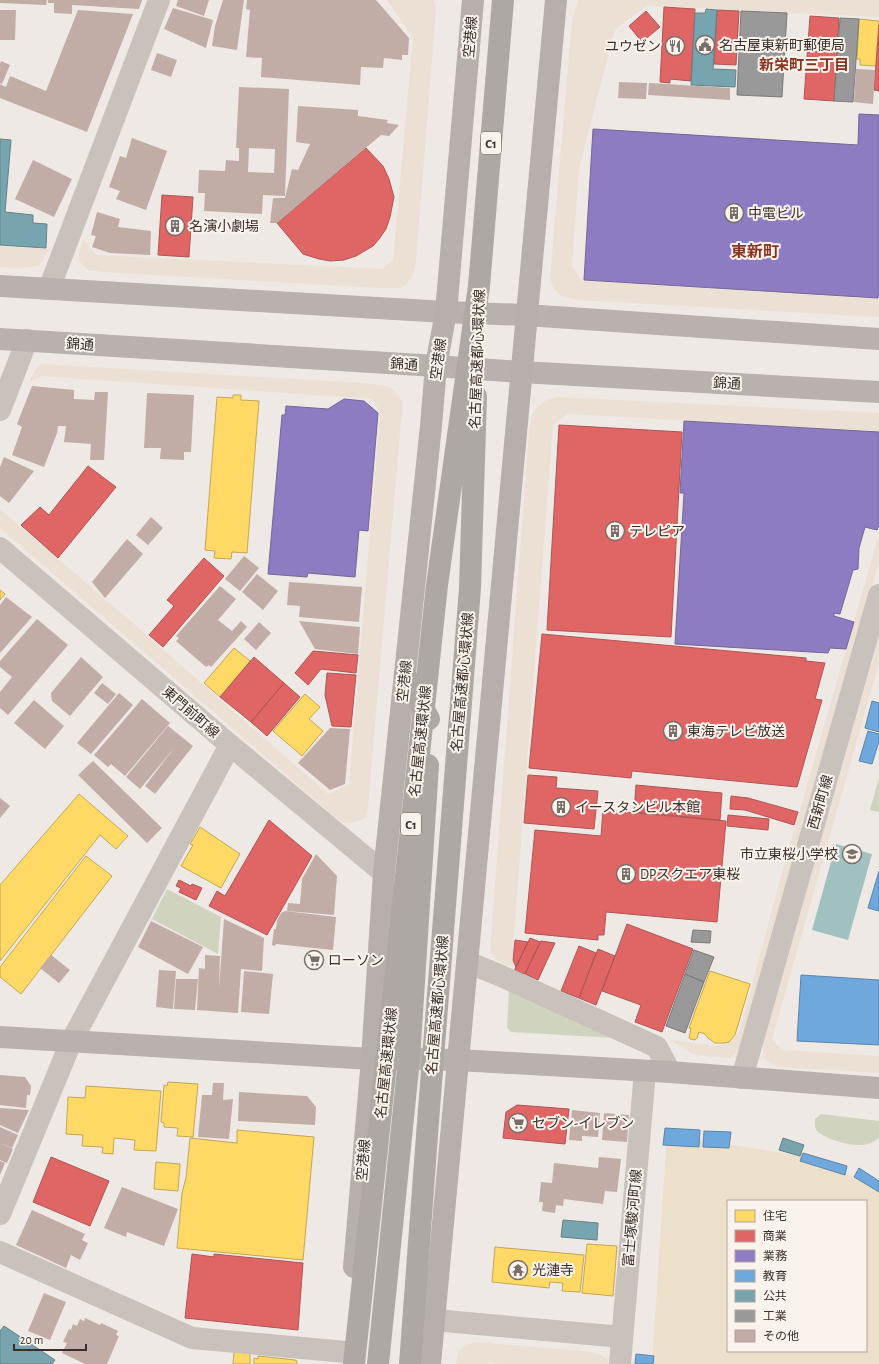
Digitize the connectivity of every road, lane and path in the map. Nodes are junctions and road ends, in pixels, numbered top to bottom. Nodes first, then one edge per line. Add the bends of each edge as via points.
1 (159, 0) edge
2 (474, 0) edge
3 (503, 0) edge
4 (556, 0) edge
5 (0, 286) edge
6 (479, 286) junction
7 (49, 289) junction
8 (446, 312) junction
9 (526, 315) junction
10 (879, 338) edge
11 (0, 339) edge
12 (27, 340) junction
13 (436, 366) junction
14 (521, 372) junction
15 (879, 392) edge
16 (0, 410) edge
17 (0, 548) edge
18 (879, 595) edge
19 (405, 675) junction
20 (230, 745) junction
21 (384, 873) junction
22 (467, 962) junction
23 (0, 1037) edge
24 (71, 1042) junction
25 (409, 1059) junction
26 (372, 1060) junction
27 (458, 1060) junction
28 (645, 1071) junction
29 (670, 1072) junction
30 (742, 1078) junction
31 (879, 1088) edge
32 (0, 1214) edge
33 (0, 1252) edge
34 (434, 1320) junction
35 (622, 1337) junction
36 (348, 1360) edge
37 (378, 1364) edge
38 (410, 1364) edge
39 (430, 1364) edge
40 (620, 1364) edge

1 - 7 street
2 - 8 main road, 空港線
3 - 6 highway, 名古屋高速都心環状線 / C1
4 - 9 main road
5 - 7 street
6 - 36 highway, 名古屋高速環状線 / C1, bridge via 437,585
6 - 38 highway, 名古屋高速都心環状線 / C1, bridge via 470,588
7 - 8 street
8 - 9 street
8 - 13 main road, 空港線
9 - 10 street
9 - 14 main road
11 - 12 street, 錦通
12 - 13 street, 錦通
12 - 16 street
13 - 14 street, 錦通
13 - 19 main road, 空港線
14 - 15 street, 錦通
14 - 22 main road
17 - 20 street, 東門前町線
18 - 30 street, 西新町線
19 - 21 main road, 空港線
19 - 25 highway via 430,722
20 - 21 street, 東門前町線
20 - 24 street
21 - 26 main road, 空港線
22 - 27 main road
22 - 29 street via 658,1047
23 - 24 street
24 - 26 street
24 - 32 street
25 - 26 street
25 - 27 street
25 - 37 highway
26 - 36 main road, 空港線
27 - 28 street
27 - 34 main road
28 - 29 street
28 - 35 street, 富士塚駿河町線
29 - 30 street
30 - 31 street
33 - 36 street via 192,1338
34 - 35 street
34 - 39 main road
35 - 40 street, 富士塚駿河町線

